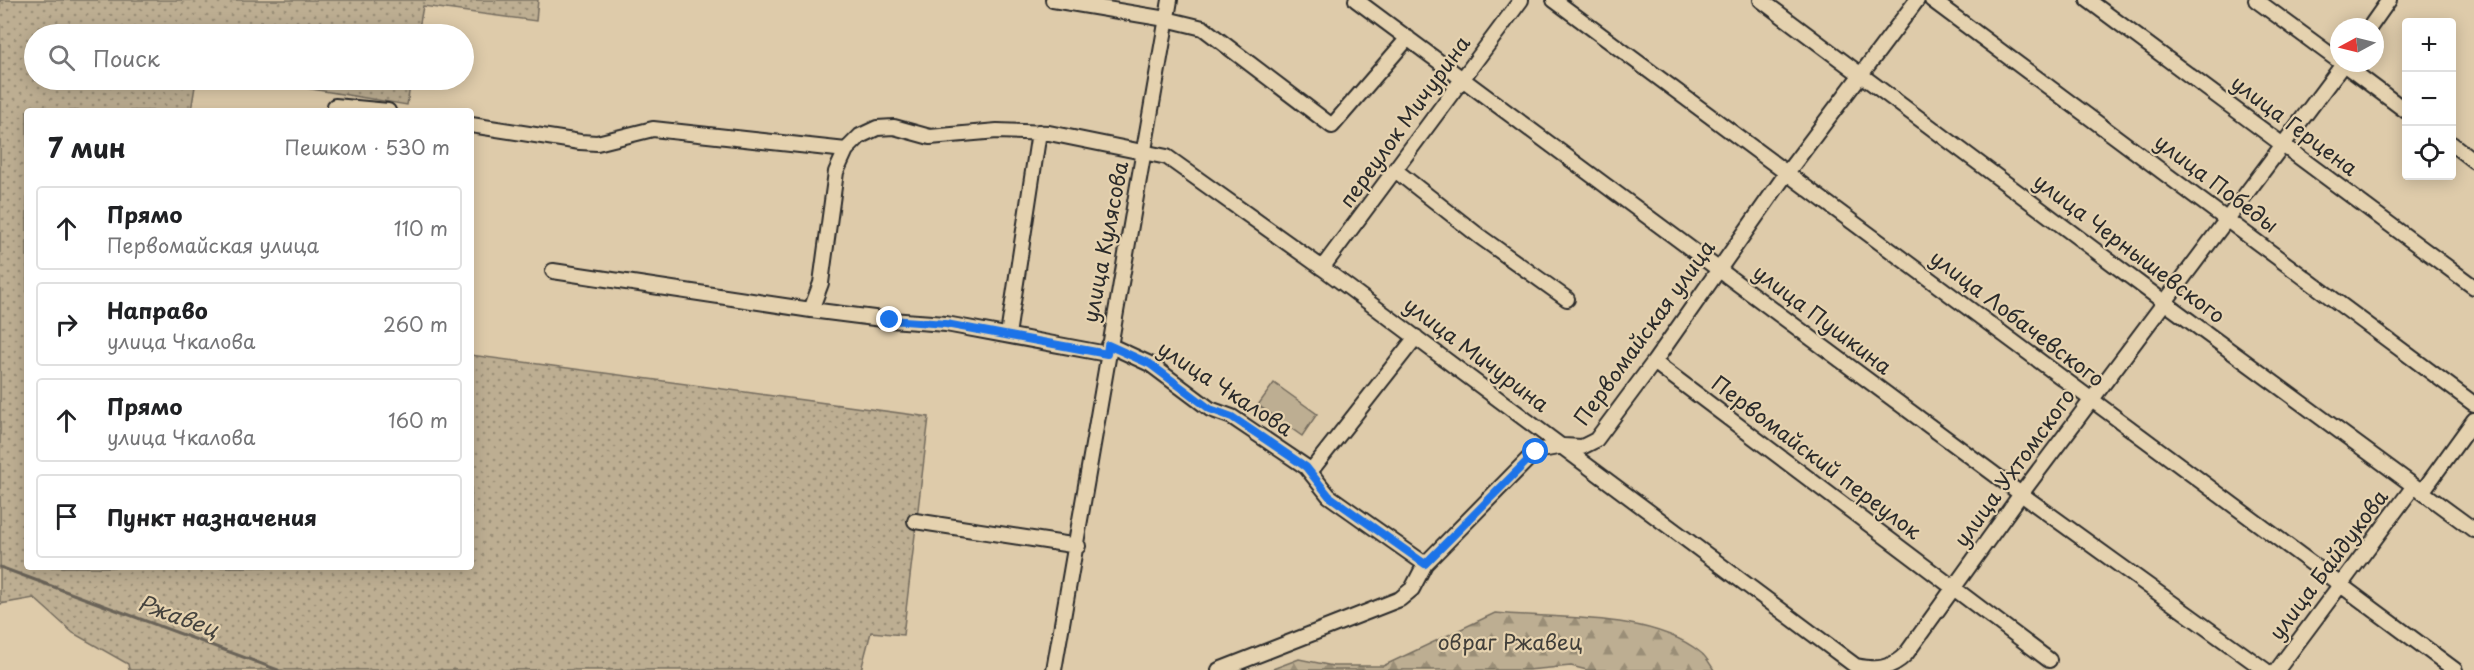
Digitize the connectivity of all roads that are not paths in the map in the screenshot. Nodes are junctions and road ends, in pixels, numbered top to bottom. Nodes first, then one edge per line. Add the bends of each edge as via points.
1 (1053, 0) edge
2 (1170, 0) edge
3 (1356, 0) edge
4 (1521, 0) edge
5 (1554, 0) edge
6 (1761, 0) edge
7 (1917, 0) edge
8 (1932, 0) edge
9 (2088, 0) edge
10 (2256, 0) edge
11 (2389, 0) edge
12 (2376, 18) edge
13 (1166, 19) junction
14 (1408, 38) junction
15 (2330, 54) edge
16 (2335, 72) edge
17 (2354, 72) edge
18 (1862, 74) junction
19 (1463, 78) junction
20 (335, 106) dead end
21 (356, 108) edge
22 (2402, 108) edge
23 (474, 125) edge
24 (1039, 132) junction
25 (2282, 143) junction
26 (2456, 148) edge
27 (846, 150) junction
28 (1145, 151) junction
29 (2474, 161) edge
30 (1395, 170) junction
31 (1786, 174) junction
32 (2227, 218) junction
33 (1322, 268) junction
34 (1718, 269) junction
35 (553, 271) dead end
36 (2474, 287) edge
37 (1567, 299) dead end
38 (2164, 302) junction
39 (811, 310) junction
40 (1008, 335) junction
41 (1416, 337) junction
42 (1108, 350) junction
43 (1654, 362) junction
44 (2091, 400) junction
45 (2474, 404) edge
46 (2474, 420) edge
47 (1563, 446) junction
48 (1310, 472) junction
49 (2418, 489) junction
50 (2021, 494) junction
51 (915, 521) dead end
52 (2474, 530) edge
53 (1078, 546) junction
54 (1425, 564) junction
55 (2339, 584) junction
56 (1953, 588) junction
57 (2049, 660) dead end
58 (1858, 668) edge
59 (2261, 669) edge
60 (1054, 670) edge
61 (1219, 670) edge
62 (2277, 670) edge
63 (2455, 670) edge

1 - 13 street
2 - 13 street, улица Кулясова
3 - 14 street, улица Пушкина
4 - 19 street, переулок Мичурина
5 - 31 street, улица Лобачевского
6 - 18 street, улица Чернышевского
7 - 18 street, Первомайская улица
8 - 32 street, улица Победы
9 - 25 street, улица Герцена
10 - 15 street
11 - 12 street
13 - 14 street via 1203,28 1332,126
13 - 28 street, улица Кулясова
14 - 19 street, улица Пушкина
16 - 25 street, улица Ухтомского
17 - 22 street
18 - 31 street, Первомайская улица
18 - 38 street, улица Чернышевского
19 - 30 street, переулок Мичурина
19 - 34 street, улица Пушкина
20 - 21 street
23 - 27 street via 580,142 653,129
24 - 27 street, улица Мичурина via 930,137 894,127 877,128 860,136
24 - 28 street, улица Мичурина
24 - 40 street
25 - 32 street, улица Ухтомского
25 - 36 street, улица Герцена
26 - 29 street
27 - 39 street via 836,172 823,272
28 - 33 street, улица Мичурина via 1167,157
28 - 42 street, улица Кулясова
30 - 33 street, переулок Мичурина
30 - 37 street
31 - 34 street, Первомайская улица
31 - 44 street, улица Лобачевского
32 - 38 street, улица Ухтомского
32 - 45 street, улица Победы
33 - 41 street, улица Мичурина
34 - 43 street, Первомайская улица
34 - 50 street, улица Пушкина
35 - 39 street, улица Чкалова
38 - 44 street, улица Ухтомского
38 - 49 street, улица Чернышевского
39 - 40 street, улица Чкалова via 946,324
40 - 42 street, улица Чкалова
41 - 47 street, улица Мичурина
41 - 48 street
42 - 48 street, улица Чкалова via 1150,364 1210,409 1232,417
42 - 53 street, улица Кулясова
43 - 47 street, Первомайская улица via 1596,440 1582,447
43 - 56 street, Первомайский переулок
44 - 50 street, улица Ухтомского
44 - 55 street, улица Лобачевского
46 - 49 street, улица Байдукова
47 - 54 street, Первомайская улица via 1536,452
47 - 58 street, улица Мичурина
48 - 54 street, улица Чкалова via 1329,496
49 - 52 street, улица Чернышевского
49 - 55 street, улица Байдукова
50 - 56 street, улица Ухтомского
50 - 59 street, улица Пушкина
51 - 53 street
53 - 60 street, улица Кулясова
54 - 61 street, Первомайская улица via 1412,589 1400,599
55 - 62 street, улица Байдукова
55 - 63 street, улица Лобачевского
56 - 57 street, Первомайский переулок
56 - 58 street, улица Ухтомского via 1898,661 1879,670

